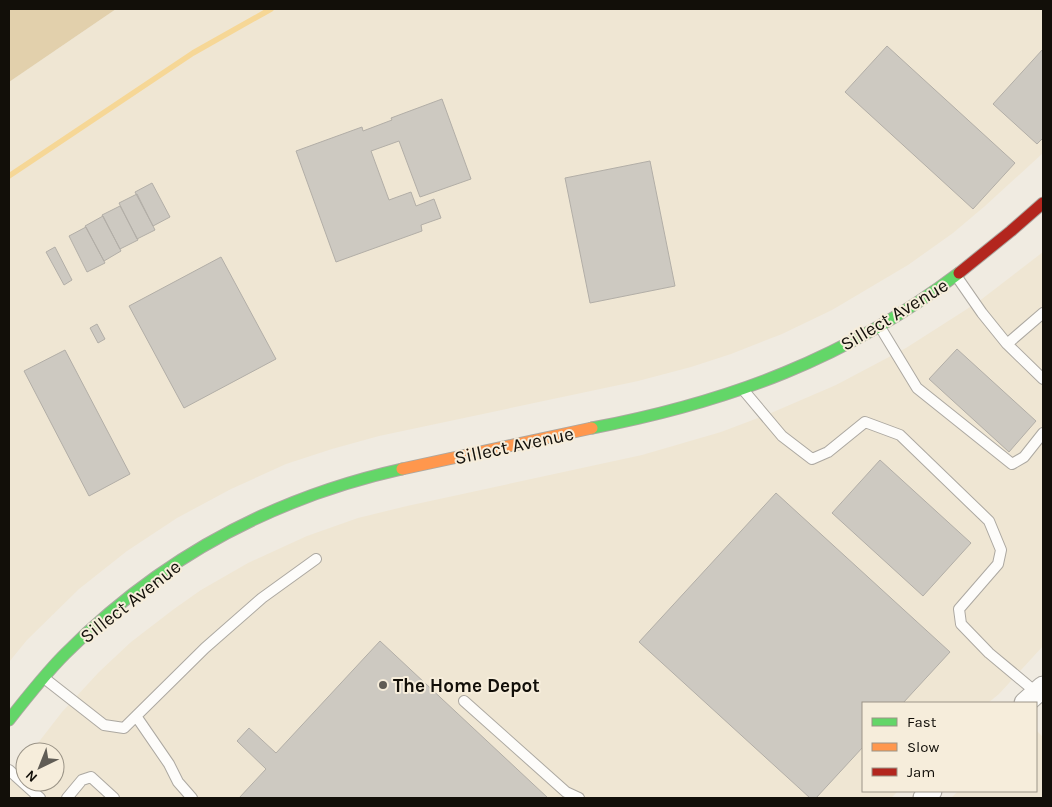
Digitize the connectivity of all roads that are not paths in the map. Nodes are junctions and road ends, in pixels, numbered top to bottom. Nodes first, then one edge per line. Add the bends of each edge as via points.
1 (1043, 203) edge
2 (956, 276) junction
3 (1043, 313) edge
4 (879, 327) junction
5 (1007, 344) junction
6 (1043, 378) edge
7 (743, 389) junction
8 (1043, 433) edge
9 (316, 559) dead end
10 (43, 678) junction
11 (1035, 694) edge
12 (464, 701) dead end
13 (136, 716) junction
14 (9, 720) edge
15 (9, 770) edge
16 (40, 798) edge
17 (67, 798) edge
18 (114, 798) edge
19 (192, 798) edge
20 (580, 798) edge

1 - 2 street, Sillect Avenue
2 - 4 street, Sillect Avenue
2 - 5 lane
3 - 5 lane
4 - 7 street, Sillect Avenue via 816,360
4 - 8 lane via 918,388 1012,464 1024,457
5 - 6 lane
7 - 10 street, Sillect Avenue via 708,402 652,416 377,475 332,487 278,508 227,532 139,588 95,625
7 - 11 lane via 782,436 812,459 828,452 865,422 900,435 989,520 1001,550 998,564 959,609 961,624
9 - 13 lane via 262,598
10 - 13 lane via 104,725 124,728
10 - 14 street, Sillect Avenue
12 - 20 lane via 566,792
13 - 19 lane via 178,782
15 - 16 lane
17 - 18 lane via 82,780 91,777

